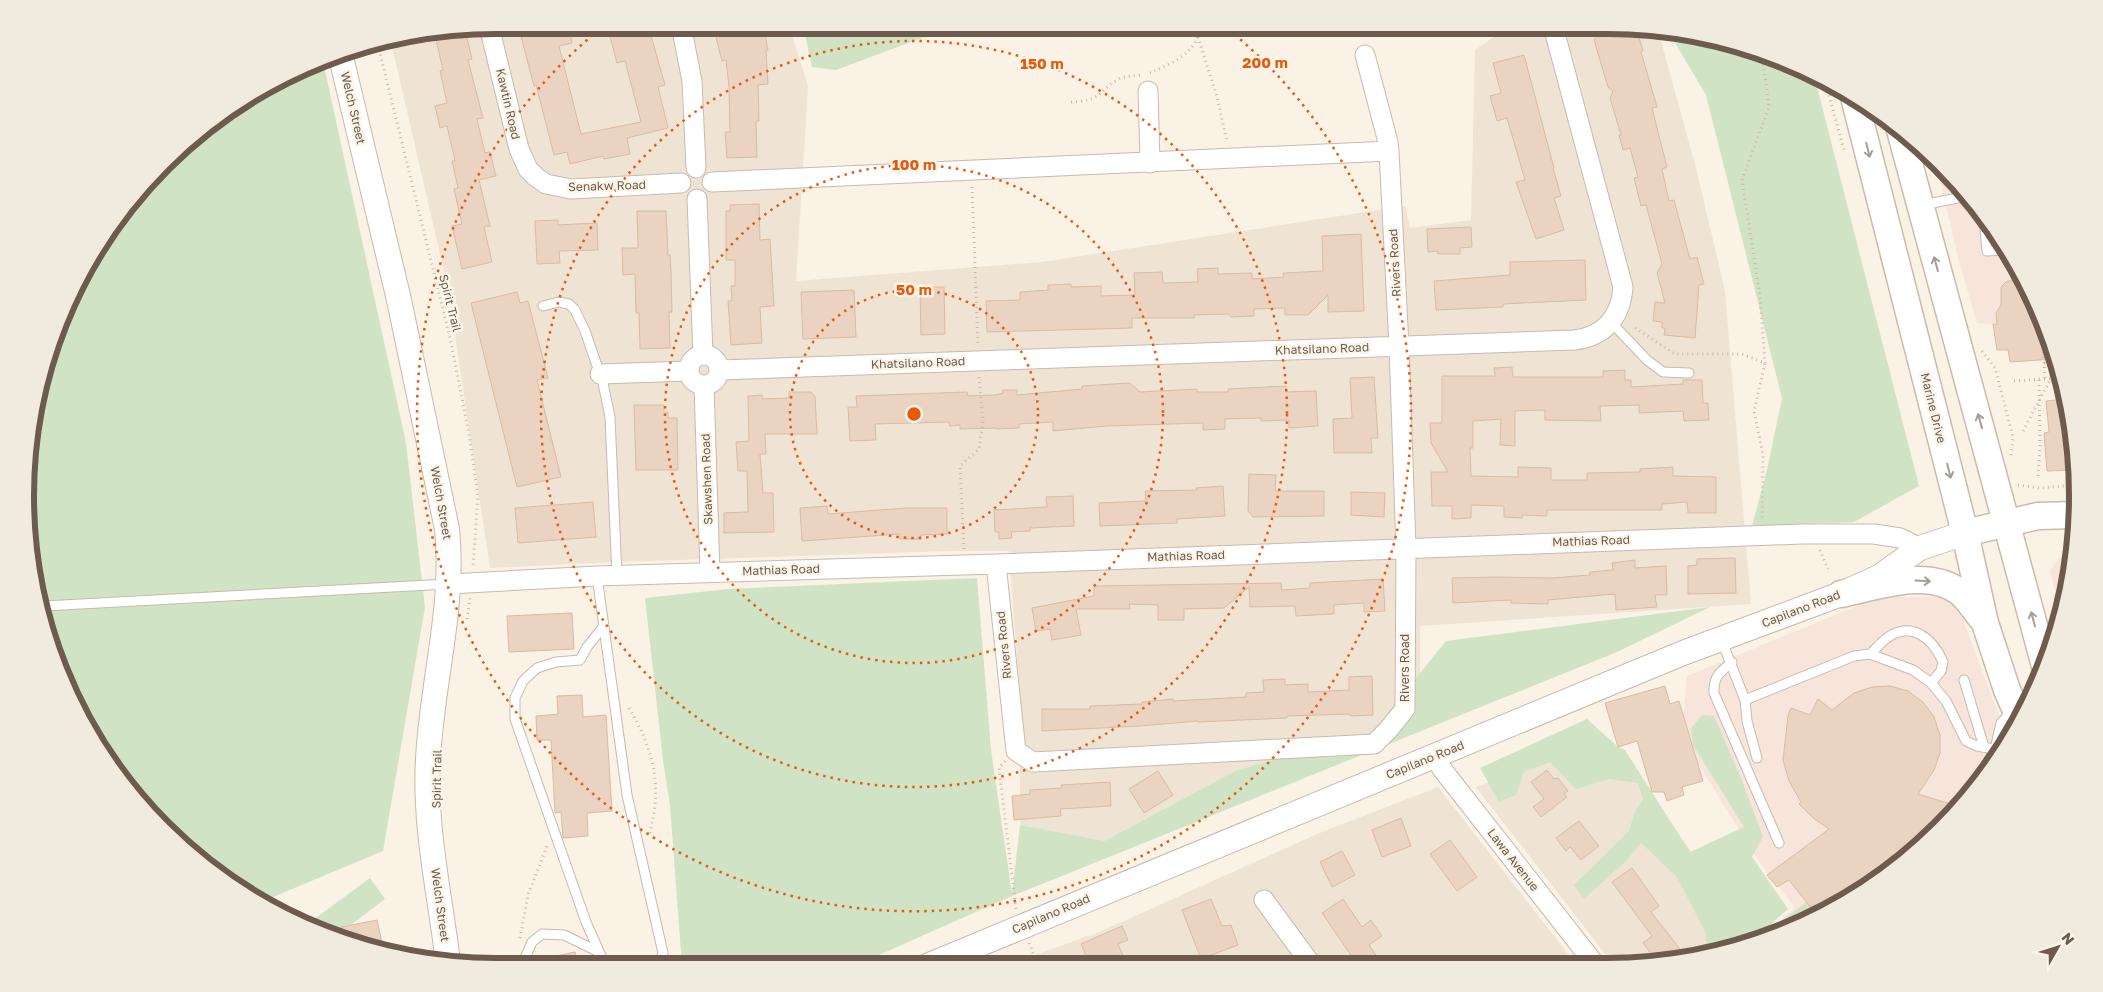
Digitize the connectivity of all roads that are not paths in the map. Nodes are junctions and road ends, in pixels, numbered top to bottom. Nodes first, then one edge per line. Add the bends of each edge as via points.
1 (491, 34) edge
2 (683, 34) edge
3 (1555, 34) edge
4 (1364, 55) dead end
5 (342, 60) edge
6 (1148, 91) dead end
7 (1857, 107) edge
8 (1903, 141) edge
9 (1389, 151) junction
10 (1150, 163) junction
11 (696, 168) junction
12 (536, 177) joint
13 (718, 182) junction
14 (681, 183) junction
15 (1960, 197) edge
16 (697, 199) junction
17 (1920, 205) junction
18 (1985, 231) edge
19 (1998, 250) edge
20 (543, 306) dead end
21 (1614, 319) junction
22 (1399, 346) junction
23 (703, 355) junction
24 (720, 370) junction
25 (689, 371) junction
26 (1688, 373) dead end
27 (600, 374) junction
28 (704, 386) junction
29 (2068, 515) edge
30 (2008, 523) junction
31 (1965, 534) junction
32 (1406, 548) junction
33 (1920, 548) junction
34 (996, 564) junction
35 (710, 572) junction
36 (597, 576) junction
37 (617, 576) junction
38 (449, 584) junction
39 (1841, 594) junction
40 (48, 606) edge
41 (1985, 623) junction
42 (604, 626) junction
43 (1721, 639) junction
44 (2042, 653) edge
45 (1870, 654) junction
46 (1732, 662) junction
47 (1964, 680) dead end
48 (1931, 682) junction
49 (1746, 700) junction
50 (2020, 703) edge
51 (2019, 705) edge
52 (2015, 712) edge
53 (1998, 741) edge
54 (1984, 747) junction
55 (1994, 749) edge
56 (1435, 756) junction
57 (1757, 758) dead end
58 (1778, 843) dead end
59 (1264, 900) dead end
60 (598, 952) junction
61 (447, 955) edge
62 (525, 958) edge
63 (601, 958) edge
64 (661, 958) edge
65 (946, 958) edge
66 (1307, 958) edge
67 (1590, 958) edge

1 - 12 street, Kawtin Road via 519,149 528,169
2 - 11 street via 692,81
3 - 21 street via 1621,277 1622,297
4 - 9 street, Rivers Road
5 - 38 street, Welch Street via 440,489 449,547
6 - 10 street
7 -> 31 main road, Marine Drive
8 - 17 main road
9 - 10 street
9 - 22 street, Rivers Road
10 - 13 street
11 - 13 street
11 - 14 street via 683,176
12 - 14 street, Senakw Road via 546,184 571,189
13 - 16 street via 708,194
14 - 16 street via 686,195
15 - 17 lane
16 - 23 street
30 -> 17 main road
18 - 19 lane via 1987,251
20 - 27 lane via 559,302 569,304 575,310
21 - 22 street, Khatsilano Road via 1604,330 1585,339
21 - 26 lane via 1647,360 1663,372
22 - 24 street, Khatsilano Road
22 - 32 street, Rivers Road
23 - 24 street via 715,359
23 - 25 street via 695,358
24 - 28 street via 715,381
25 - 27 street
25 - 28 street via 694,382
27 - 37 lane via 610,417
28 - 35 street, Skawshen Road
29 - 30 main road via 2040,516
30 - 31 main road
44 -> 30 main road
31 - 33 street, Capilano Road
31 - 41 main road, Marine Drive
31 - 50 main road via 1978,542 1990,566
32 - 33 street, Mathias Road via 1874,534 1900,538
32 - 34 street, Mathias Road
32 - 34 street, Rivers Road via 1405,709 1374,744 1033,762 1016,750
33 - 39 street, Capilano Road via 1879,577
34 - 35 street, Mathias Road
35 - 37 street, Mathias Road
36 - 37 street, Mathias Road
36 - 38 street, Mathias Road
36 - 42 lane
38 - 40 lane
38 - 61 street, Welch Street via 429,737 427,778 432,846
39 -> 41 main road via 1907,580 1938,582 1958,591
39 - 43 street, Capilano Road
41 - 51 main road, Marine Drive via 2007,690
42 - 60 lane via 580,660 537,668 523,681 515,698 515,719
42 - 64 lane via 627,795 663,953
43 - 46 lane
43 - 56 street, Capilano Road
45 - 48 lane via 1913,670
45 - 48 lane via 1888,637 1901,632 1923,634 1932,642 1943,662 1941,671
45 - 49 lane via 1854,656
46 - 49 lane
46 - 58 lane via 1718,673 1714,680 1714,693
47 - 54 lane
48 - 54 lane via 1946,702 1966,741
49 - 57 lane via 1747,721
52 - 53 lane via 2001,723
54 - 55 lane
56 - 65 street, Capilano Road
56 - 67 street, Lawa Avenue
59 - 66 street
60 - 62 lane via 564,935 542,934 532,942
60 - 63 lane

